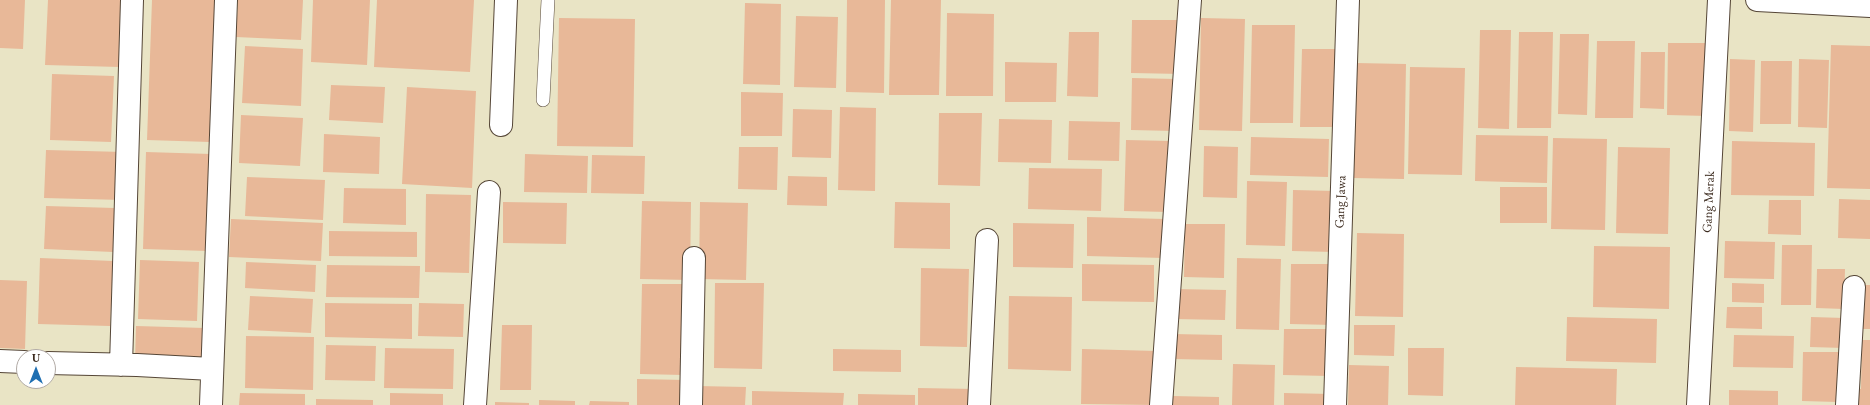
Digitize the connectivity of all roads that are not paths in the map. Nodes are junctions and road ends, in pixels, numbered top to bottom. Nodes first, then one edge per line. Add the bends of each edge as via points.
1 (132, 0) edge
2 (226, 0) edge
3 (506, 0) edge
4 (548, 0) edge
5 (1190, 0) edge
6 (1348, 0) edge
7 (1719, 0) edge
8 (1757, 0) edge
9 (1870, 6) edge
10 (543, 100) dead end
11 (501, 125) dead end
12 (489, 192) dead end
13 (987, 240) dead end
14 (694, 258) dead end
15 (1854, 287) dead end
16 (0, 361) edge
17 (16, 362) edge
18 (56, 363) edge
19 (121, 365) junction
20 (212, 369) junction
21 (211, 405) edge
22 (475, 405) edge
23 (691, 405) edge
24 (979, 405) edge
25 (1161, 405) edge
26 (1334, 405) edge
27 (1698, 405) edge
28 (1846, 405) edge

1 - 19 street
2 - 20 street
3 - 11 street
4 - 10 lane
5 - 25 street
6 - 26 street, Gang Jawa
7 - 27 street, Gang Merak
8 - 9 street
12 - 22 street
13 - 24 street
14 - 23 street
15 - 28 street
16 - 17 street
18 - 19 street
19 - 20 street
20 - 21 street

